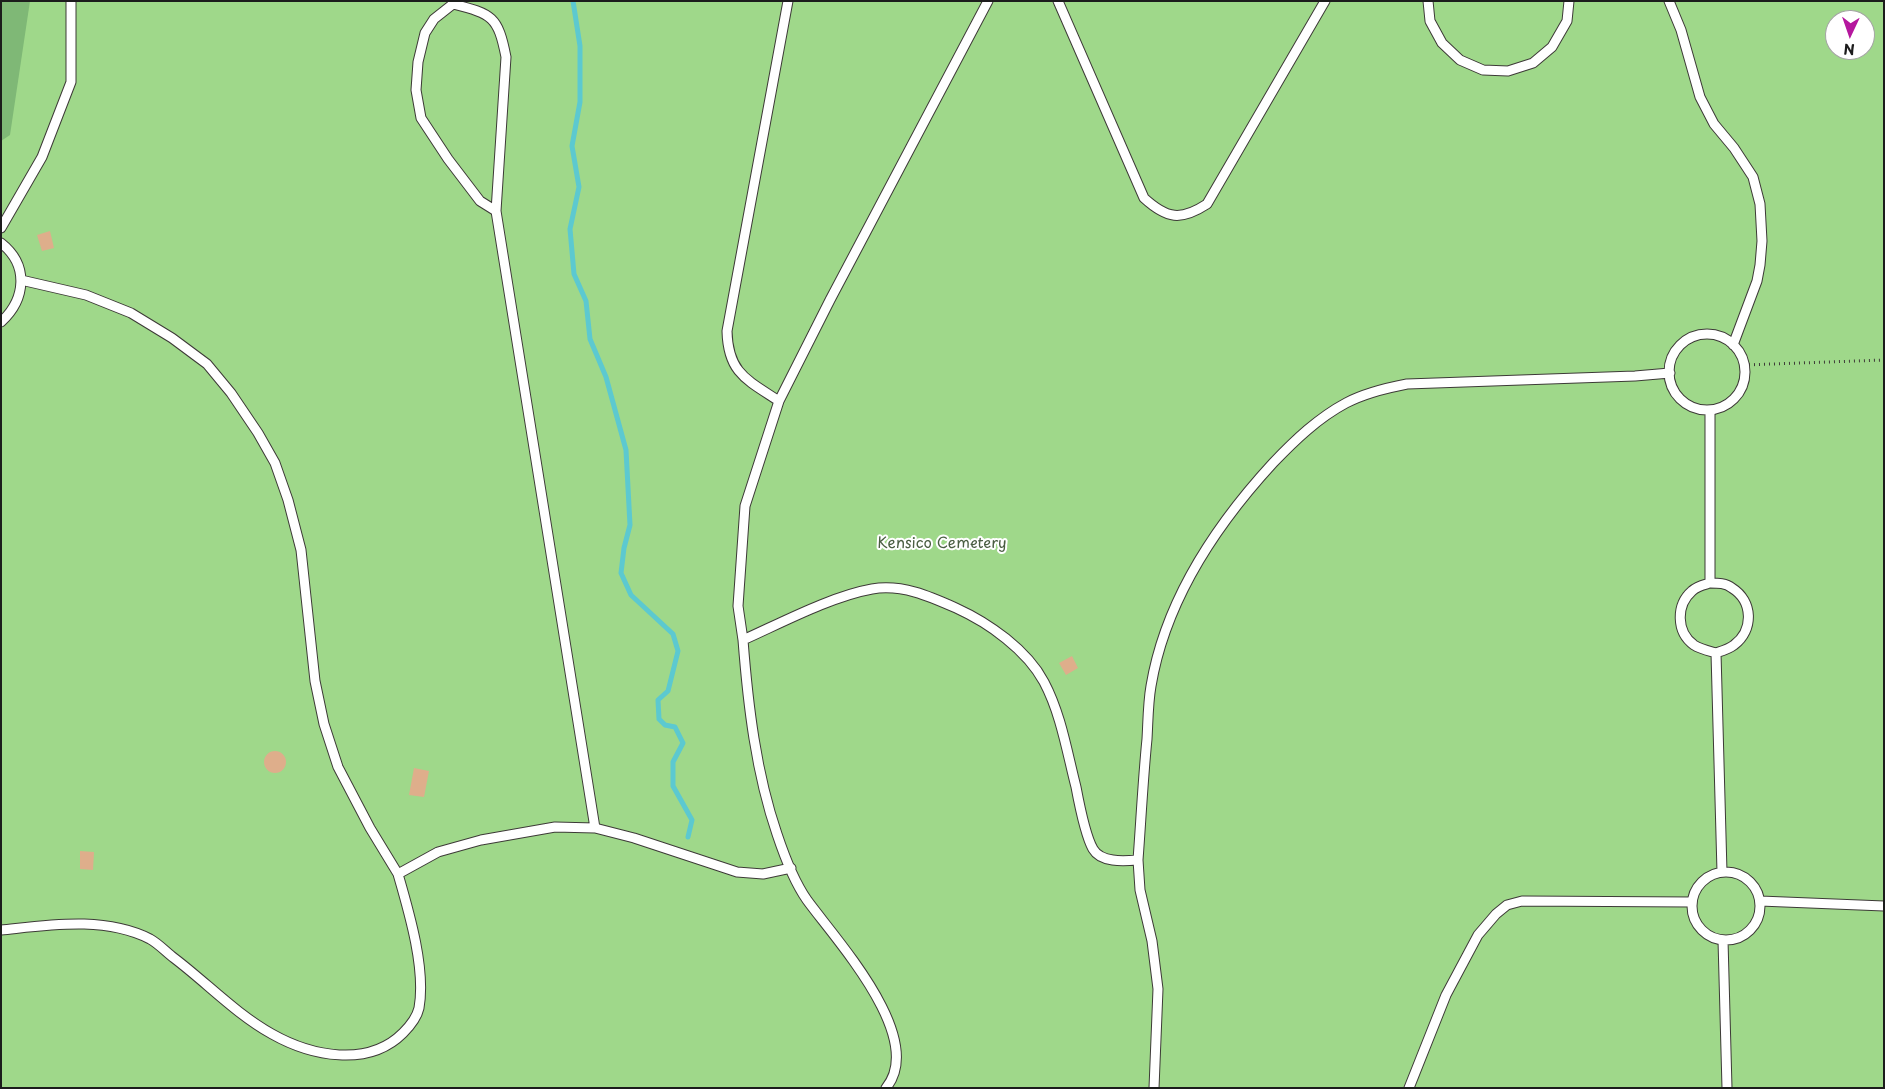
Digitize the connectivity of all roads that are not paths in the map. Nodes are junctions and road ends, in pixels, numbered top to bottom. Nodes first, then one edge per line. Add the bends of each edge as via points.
1 (71, 1) edge
2 (788, 1) edge
3 (988, 1) edge
4 (1058, 1) edge
5 (1325, 1) edge
6 (1428, 1) edge
7 (1569, 1) edge
8 (1669, 1) edge
9 (453, 2) edge
10 (496, 211) junction
11 (1, 228) edge
12 (1, 243) edge
13 (21, 280) junction
14 (1, 322) edge
15 (1733, 345) junction
16 (1670, 373) junction
17 (779, 401) junction
18 (1710, 411) junction
19 (1710, 583) junction
20 (743, 640) junction
21 (1716, 653) junction
22 (595, 828) junction
23 (1138, 860) junction
24 (790, 868) junction
25 (1722, 872) junction
26 (398, 874) junction
27 (1760, 901) junction
28 (1692, 902) junction
29 (1884, 906) edge
30 (1, 930) edge
31 (1723, 940) junction
32 (886, 1088) edge
33 (1154, 1088) edge
34 (1409, 1088) edge
35 (1727, 1088) edge

1 - 11 lane via 70,82 42,157
2 - 17 lane via 727,331 730,359 739,372
3 - 17 lane
4 - 5 lane via 1144,198 1167,214 1180,216 1207,204
6 - 7 lane via 1430,21 1442,43 1460,60 1483,70 1508,71 1532,63 1552,47 1567,21
8 - 15 lane via 1681,30 1700,97 1714,124 1753,177 1760,204 1762,241 1759,273
9 - 10 lane via 486,13 501,32 506,57
9 - 10 lane via 434,19 425,33 416,90 421,118 480,201
10 - 22 lane
12 - 13 lane via 18,263
13 - 14 lane via 20,296 13,310
13 - 26 lane via 86,295 132,313 172,338 207,364 258,433 275,463 301,550 315,681 324,724 338,767
15 - 16 lane via 1722,337 1694,336 1676,351 1670,363
15 - 18 lane via 1744,365 1745,378 1740,392 1731,402
16 - 18 lane via 1674,392 1683,402
16 - 23 lane via 1407,384 1377,390 1347,403 1298,438 1228,515 1180,596 1163,637 1151,686
17 - 20 lane via 745,506 738,606
18 - 19 lane
19 - 21 lane via 1693,590 1685,599 1680,610 1681,627 1695,646
19 - 21 lane via 1731,587 1741,595 1748,613 1748,625 1743,636 1734,646
20 - 23 lane via 852,594 874,589 912,590 965,612 989,626 1020,652 1043,681 1063,732 1093,850 1106,858
20 - 24 lane via 747,691 765,788 777,835
21 - 25 lane
22 - 24 lane via 737,872 763,874
22 - 26 lane via 555,827 481,840 438,852
23 - 33 lane via 1140,890 1152,941 1158,989
24 - 32 lane via 806,898 865,979 888,1019 895,1042 896,1063
25 - 27 lane via 1743,876 1752,884
25 - 28 lane via 1705,879 1697,888
26 - 30 lane via 417,956 418,1010 409,1027 396,1040 362,1053 320,1053 273,1034 249,1019 151,940 123,930 65,923
27 - 29 lane
27 - 31 lane via 1760,914 1746,934
28 - 31 lane via 1693,916 1699,926 1708,935
28 - 34 lane via 1522,901 1508,905 1478,935 1446,995
31 - 35 lane

